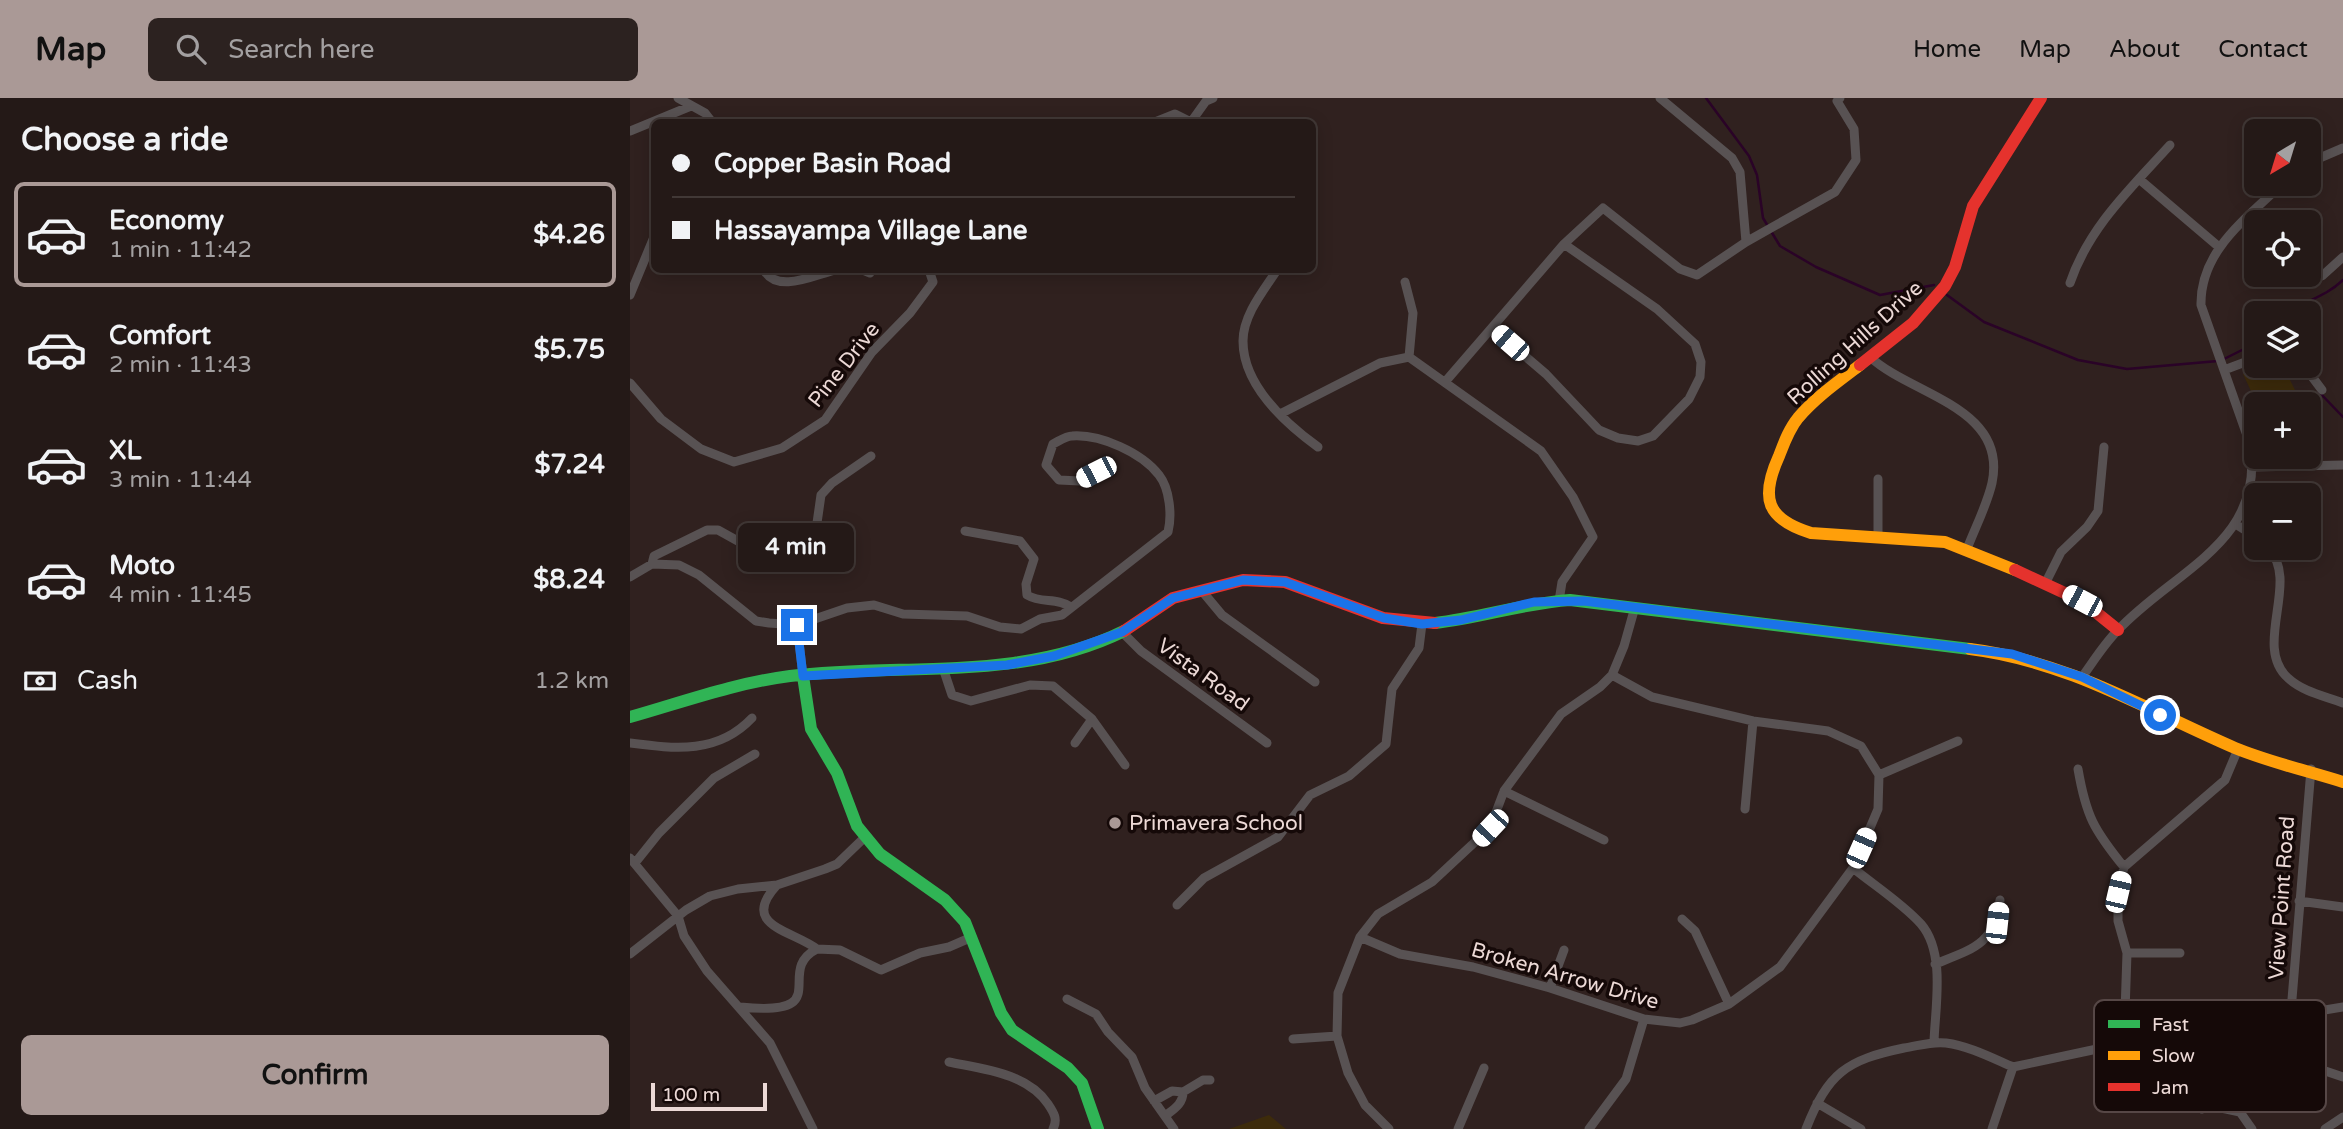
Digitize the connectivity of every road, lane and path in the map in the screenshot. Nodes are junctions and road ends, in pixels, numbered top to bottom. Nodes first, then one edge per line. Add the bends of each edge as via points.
1 (678, 98) edge
2 (1213, 98) edge
3 (1660, 98) edge
4 (2041, 98) edge
5 (1837, 99) edge
6 (691, 106) junction
7 (659, 119) edge
8 (710, 119) edge
9 (1162, 119) edge
10 (1185, 119) edge
11 (1193, 119) edge
12 (651, 122) edge
13 (630, 131) edge
14 (2170, 145) dead end
15 (2343, 148) edge
16 (2321, 157) edge
17 (2139, 179) junction
18 (2270, 196) edge
19 (1746, 242) junction
20 (651, 243) edge
21 (1564, 244) junction
22 (2218, 247) junction
23 (2343, 257) edge
24 (767, 273) edge
25 (822, 273) edge
26 (930, 273) edge
27 (1276, 273) edge
28 (2322, 276) dead end
29 (633, 278) edge
30 (1405, 282) dead end
31 (2070, 283) dead end
32 (630, 295) edge
33 (1492, 328) junction
34 (1870, 357) junction
35 (1409, 358) junction
36 (2244, 362) edge
37 (2223, 368) junction
38 (2313, 378) edge
39 (1445, 382) junction
40 (630, 383) edge
41 (2322, 390) dead end
42 (1280, 414) junction
43 (2244, 427) edge
44 (1318, 447) dead end
45 (2104, 447) dead end
46 (872, 456) dead end
47 (2321, 465) edge
48 (2343, 465) edge
49 (2254, 469) edge
50 (1096, 472) dead end
51 (1878, 479) dead end
52 (2237, 525) junction
53 (2244, 529) edge
54 (965, 531) dead end
55 (1878, 536) junction
56 (1967, 549) junction
57 (2275, 560) edge
58 (652, 565) junction
59 (630, 577) edge
60 (2046, 582) junction
61 (1202, 591) junction
62 (1559, 601) junction
63 (1071, 607) junction
64 (1634, 607) junction
65 (1422, 624) junction
66 (797, 625) junction
67 (2118, 630) junction
68 (1122, 632) junction
69 (943, 668) junction
70 (1612, 675) junction
71 (803, 676) junction
72 (2082, 677) junction
73 (1315, 682) dead end
74 (2343, 702) edge
75 (630, 717) edge
76 (752, 718) dead end
77 (1091, 719) junction
78 (1753, 721) junction
79 (1958, 741) dead end
80 (630, 743) edge
81 (1075, 743) dead end
82 (1267, 743) dead end
83 (2238, 749) junction
84 (755, 754) dead end
85 (1125, 765) dead end
86 (2078, 768) dead end
87 (2311, 769) junction
88 (1879, 775) junction
89 (2343, 782) edge
90 (1504, 791) junction
91 (1745, 809) dead end
92 (864, 838) junction
93 (1604, 840) dead end
94 (633, 860) edge
95 (2124, 867) junction
96 (1853, 868) junction
97 (777, 885) junction
98 (2000, 900) dead end
99 (2299, 901) junction
100 (1177, 905) dead end
101 (2343, 907) edge
102 (678, 916) junction
103 (1682, 919) dead end
104 (972, 937) junction
105 (1360, 937) junction
106 (817, 949) junction
107 (1564, 950) dead end
108 (2127, 953) junction
109 (2180, 953) dead end
110 (630, 954) edge
111 (1935, 964) junction
112 (1550, 988) junction
113 (1067, 999) dead end
114 (2125, 1000) edge
115 (2292, 1000) edge
116 (1729, 1004) junction
117 (740, 1007) junction
118 (1643, 1019) junction
119 (1337, 1036) junction
120 (1293, 1039) dead end
121 (1934, 1042) junction
122 (2094, 1050) edge
123 (949, 1062) dead end
124 (2013, 1067) junction
125 (1484, 1068) dead end
126 (2326, 1071) edge
127 (2343, 1077) edge
128 (1210, 1080) dead end
129 (1183, 1092) junction
130 (1154, 1101) junction
131 (1817, 1103) junction
132 (2240, 1112) edge
133 (1165, 1116) junction
134 (2343, 1117) edge
135 (813, 1129) edge
136 (1053, 1129) edge
137 (1098, 1129) edge
138 (1174, 1129) edge
139 (1389, 1129) edge
140 (1458, 1129) edge
141 (1589, 1129) edge
142 (1806, 1129) edge
143 (1861, 1129) edge
144 (1992, 1129) edge
145 (2252, 1129) edge
146 (2325, 1129) edge

1 - 6 street
2 - 11 street
3 - 19 street via 1732,158 1740,172
4 - 34 street, Rolling Hills Drive via 1978,195 1956,267 1945,286 1925,311
5 - 19 street via 1853,130 1856,160 1835,192
6 - 7 street
6 - 8 street
9 - 10 street via 1175,114
12 - 13 street
14 - 17 street
15 - 16 street
17 - 22 street
17 - 31 street via 2095,230
18 - 22 street
19 - 21 street via 1697,275 1680,269 1603,208
20 - 29 street
21 - 33 street
21 - 33 street via 1657,309 1695,344 1700,377 1689,399 1653,436 1638,441 1618,438 1599,430 1546,374
22 - 37 street via 2201,287 2201,305
23 - 28 street
24 - 25 street via 783,282
26 - 40 street, Pine Drive via 933,282 872,352 825,420 782,448 734,462 701,449 661,419
27 - 42 street via 1252,308 1243,341 1252,380
29 - 32 street
30 - 35 street via 1413,313
33 - 39 street
34 - 55 street, Rolling Hills Drive via 1798,418 1767,478 1766,498 1775,516 1792,528
34 - 56 street via 1885,371 1958,407 1980,428 1992,456 1992,482
35 - 39 street
35 - 42 street via 1380,363
36 - 37 street
37 - 43 street
38 - 41 street
39 - 62 street via 1541,451 1573,497 1593,537 1562,582
42 - 44 street
45 - 60 street via 2098,511 2061,552
46 - 58 street via 821,495 816,530 807,539 754,550 718,530 707,530 654,555
47 - 48 street
49 - 52 street via 2249,499
50 - 63 street via 1080,481 1059,480 1046,466 1053,444 1070,436 1084,437 1137,456 1160,476 1172,516 1168,532
51 - 55 street
52 - 53 street
52 - 67 street
54 - 63 street via 1020,541 1034,559 1027,595 1039,602 1060,600
55 - 56 street, Rolling Hills Drive via 1945,542
56 - 60 street, Rolling Hills Drive
57 - 74 street via 2279,568 2277,664 2301,687
58 - 59 street
58 - 66 street via 680,565 699,575 756,621
60 - 67 street, Rolling Hills Drive via 2082,601
61 - 65 street via 1243,580 1285,582 1384,618
61 - 68 street via 1173,598
61 - 73 street via 1222,615
62 - 64 street
62 - 65 street
63 - 66 street via 1021,629 967,617 903,614 874,605 847,608
64 - 70 street
64 - 72 street via 1988,650
65 - 100 street via 1419,648 1392,690 1386,744 1349,776 1310,795 1278,836 1204,878
66 - 71 street
67 - 72 street
68 - 69 street via 1054,656 1007,665
68 - 82 street, Vista Road via 1141,651
69 - 71 street
69 - 77 street via 953,695 971,701 1030,685 1054,686
70 - 78 street via 1651,697
70 - 90 street via 1561,714
71 - 75 street via 748,683
71 - 92 street via 811,729 837,773
72 - 83 street
76 - 80 street via 738,733 700,747
77 - 81 street
77 - 85 street
78 - 88 street via 1828,731 1861,747
78 - 91 street
79 - 88 street
83 - 87 street
83 - 95 street via 2225,780
84 - 94 street via 714,778
86 - 95 street via 2096,832
87 - 89 street
87 - 99 street, View Point Road
88 - 96 street, Broken Arrow Drive via 1878,809
90 - 93 street
90 - 105 street via 1490,828 1473,847 1432,882 1378,914
92 - 97 street via 837,864
92 - 104 street via 945,900
94 - 102 street
95 - 108 street via 2118,920
96 - 111 street via 1922,925
96 - 116 street, Broken Arrow Drive via 1780,967
97 - 102 street via 722,892
97 - 106 street via 764,900 767,918 780,931 800,936
98 - 111 street via 1997,923 1986,939
99 - 101 street
99 - 115 street, View Point Road
102 - 110 street
102 - 117 street via 684,936 707,971
103 - 116 street via 1695,931
104 - 106 street via 881,970 839,950
104 - 137 street via 1012,1030 1068,1068 1082,1083
105 - 112 street, Broken Arrow Drive via 1400,954
105 - 119 street via 1338,993
106 - 117 street via 803,961 798,994 787,1008
107 - 112 street
108 - 109 street
108 - 114 street
111 - 121 street
112 - 118 street, Broken Arrow Drive
113 - 130 street via 1096,1014 1132,1057
116 - 118 street, Broken Arrow Drive via 1680,1023
117 - 135 street via 770,1043
118 - 141 street via 1626,1079
119 - 120 street
119 - 139 street via 1348,1073 1365,1105
121 - 124 street
121 - 131 street via 1868,1055 1851,1063
122 - 124 street
123 - 136 street via 1026,1083 1052,1111
124 - 144 street
125 - 140 street
126 - 127 street
128 - 129 street
129 - 130 street via 1172,1091
129 - 133 street via 1178,1107
130 - 133 street
131 - 142 street
131 - 143 street
132 - 145 street
133 - 138 street
134 - 146 street

